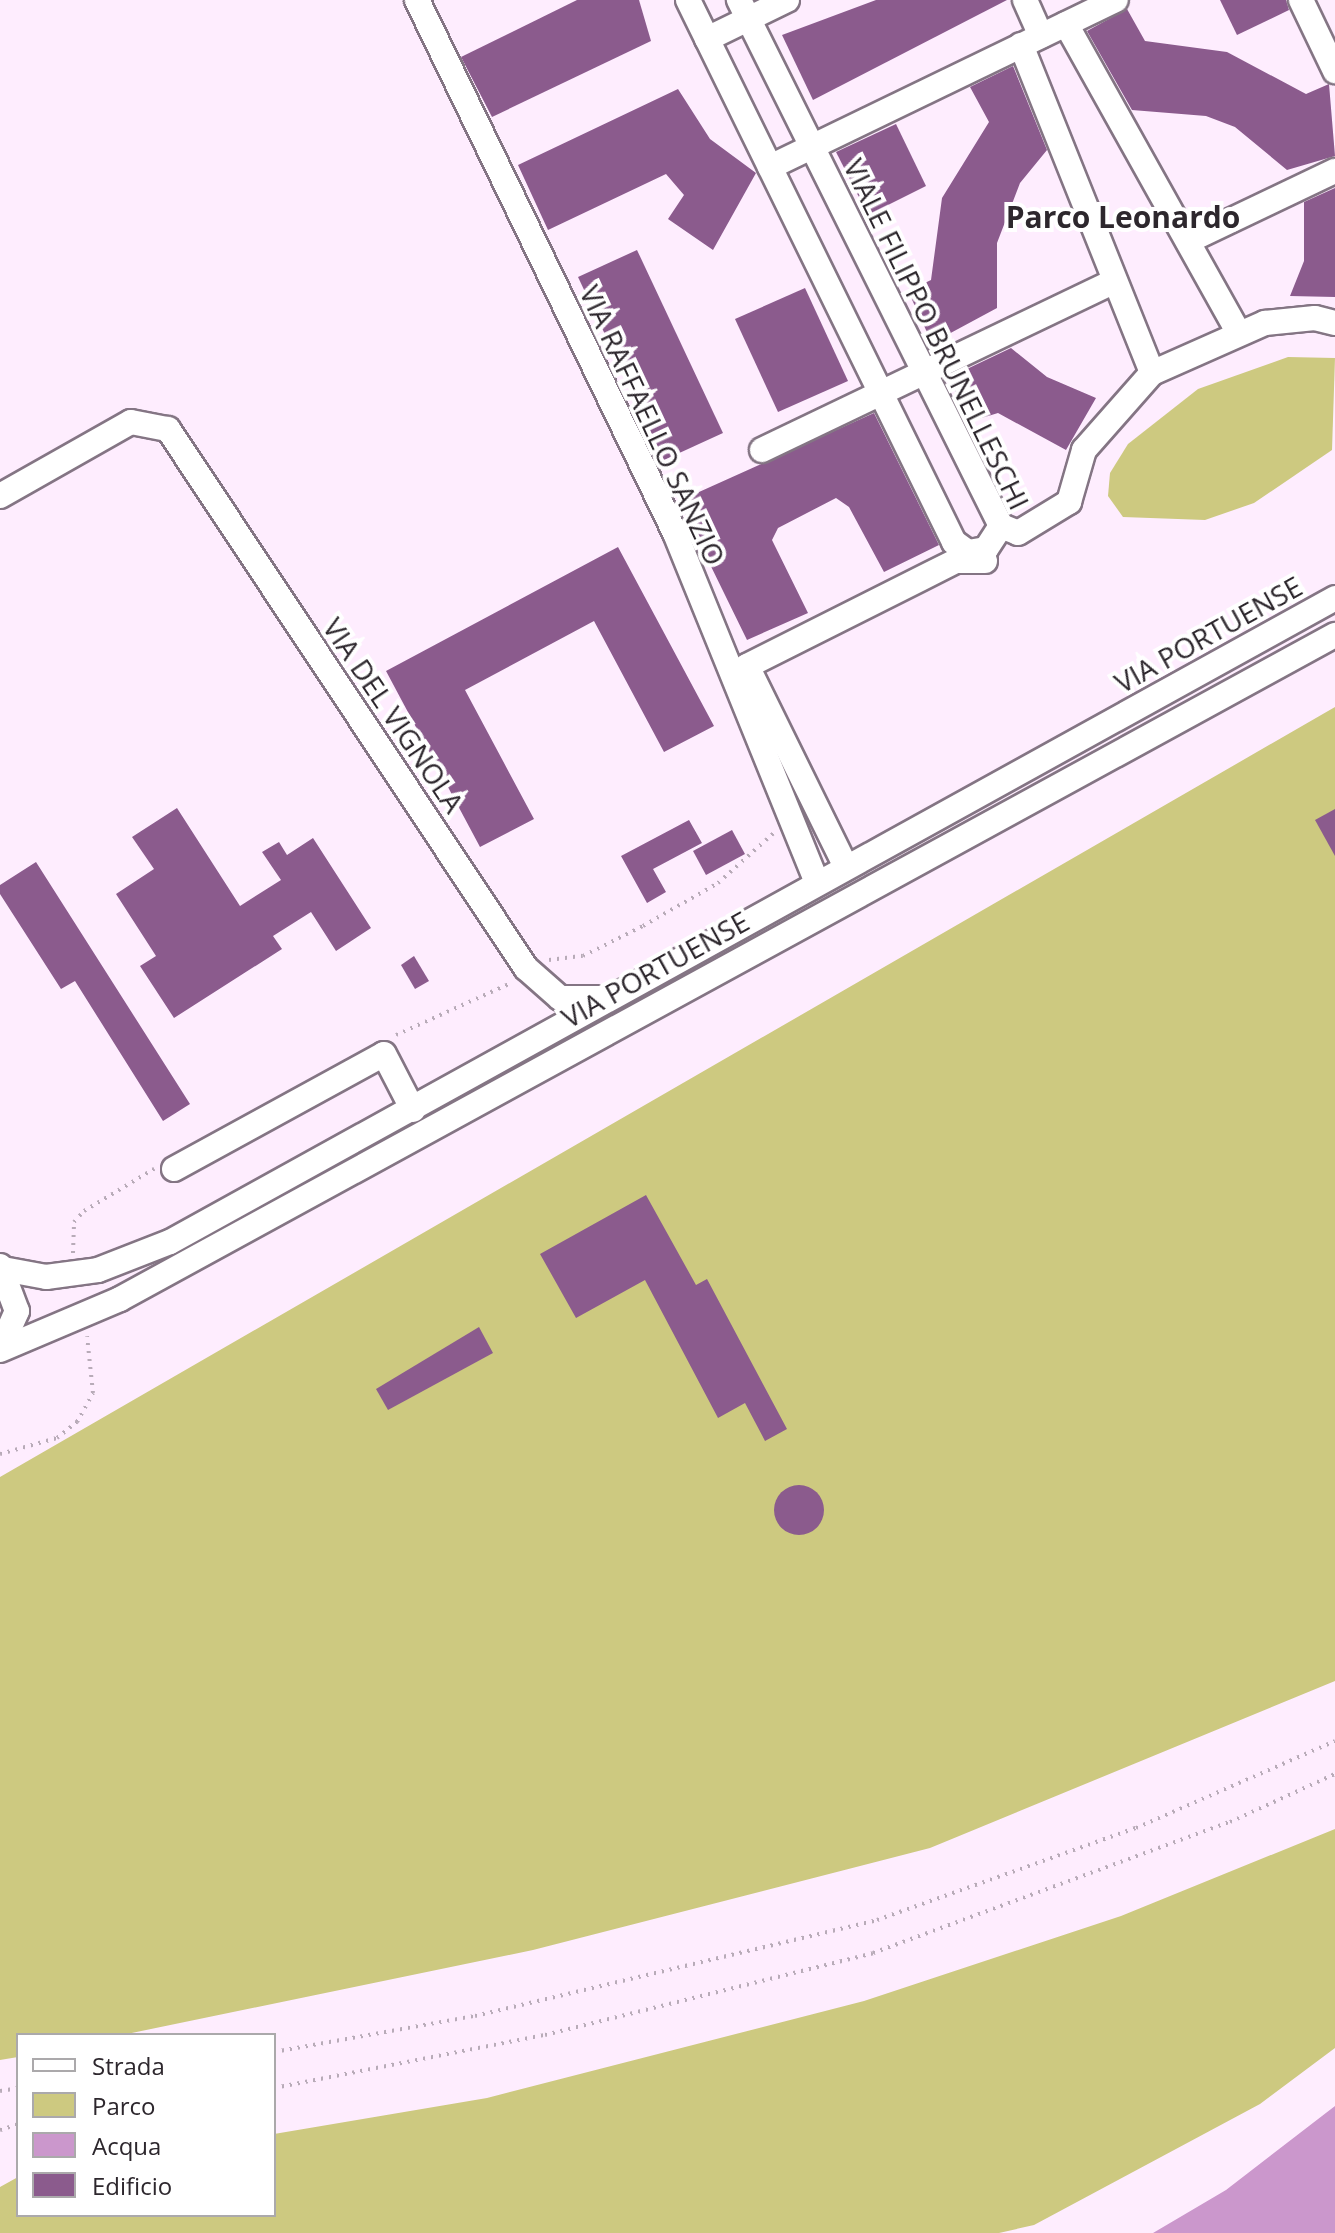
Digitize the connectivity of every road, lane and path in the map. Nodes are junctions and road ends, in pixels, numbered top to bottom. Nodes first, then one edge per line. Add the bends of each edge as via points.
1 (417, 0) edge
2 (688, 0) edge
3 (787, 0) edge
4 (1025, 0) edge
5 (1116, 0) edge
6 (1301, 0) edge
7 (744, 9) edge
8 (1066, 24) junction
9 (707, 39) junction
10 (1031, 41) junction
11 (1335, 71) edge
12 (813, 144) junction
13 (770, 167) junction
14 (1335, 171) edge
15 (1188, 241) junction
16 (1115, 281) junction
17 (1335, 323) edge
18 (1239, 333) junction
19 (927, 373) junction
20 (1152, 373) junction
21 (882, 394) junction
22 (762, 450) dead end
23 (0, 496) edge
24 (1001, 526) junction
25 (992, 563) dead end
26 (1335, 598) edge
27 (1335, 635) edge
28 (796, 821) junction
29 (846, 867) junction
30 (817, 882) junction
31 (527, 969) junction
32 (615, 994) junction
33 (389, 1039) dead end
34 (413, 1110) junction
35 (172, 1165) joint
36 (1, 1268) edge
37 (77, 1273) junction
38 (85, 1316) junction
39 (0, 1349) edge
40 (0, 1454) edge
41 (1335, 1741) edge
42 (1335, 1774) edge
43 (276, 2052) edge
44 (276, 2088) edge

1 - 28 street, VIA RAFFAELLO SANZIO via 675,533 741,709
2 - 9 street, VIALE FILIPPO BRUNELLESCHI
3 - 7 street
4 - 10 street
5 - 8 street
6 - 11 street
7 - 9 street
7 - 12 street, VIALE FILIPPO BRUNELLESCHI
8 - 10 street
8 - 15 street
9 - 13 street, VIALE FILIPPO BRUNELLESCHI
10 - 12 street
10 - 16 street
12 - 13 street
12 - 19 street, VIALE FILIPPO BRUNELLESCHI
13 - 21 street, VIALE FILIPPO BRUNELLESCHI
14 - 15 street
15 - 18 street
16 - 19 street
16 - 20 street
17 - 18 street via 1315,318
18 - 20 street
19 - 21 street
19 - 24 street, VIALE FILIPPO BRUNELLESCHI
20 - 24 street via 1084,450 1069,502 1018,533
21 - 22 street
21 - 24 street, VIALE FILIPPO BRUNELLESCHI via 954,542 968,552 986,549
23 - 31 street, VIA DEL VIGNOLA via 124,425 148,421 173,436
25 - 29 street via 956,561 747,666
26 - 29 street, VIA PORTUENSE
27 - 38 street, VIA PORTUENSE
28 - 30 street, VIA RAFFAELLO SANZIO
28 - 31 path via 763,838 718,883 620,938
29 - 30 street, VIA PORTUENSE
30 - 32 street, VIA PORTUENSE
31 - 32 street, VIA DEL VIGNOLA via 564,999
31 - 33 path
32 - 34 street, VIA PORTUENSE
34 - 35 street via 384,1054
34 - 37 street, VIA PORTUENSE via 170,1242
35 - 37 path via 84,1211 72,1236
36 - 37 street, VIA PORTUENSE
36 - 39 street via 17,1311
38 - 39 street, VIA PORTUENSE
38 - 40 path via 93,1393 77,1422 57,1438
41 - 43 path via 1136,1828 877,1920 475,2016
42 - 44 path via 1230,1822 873,1953 545,2035

